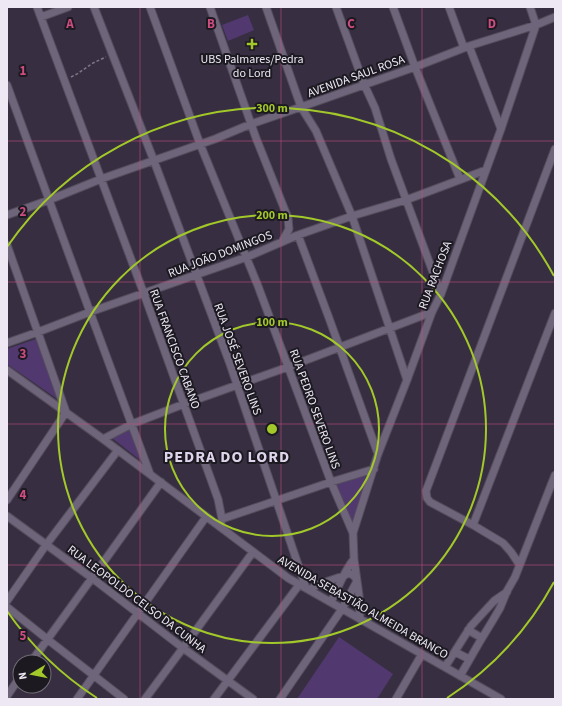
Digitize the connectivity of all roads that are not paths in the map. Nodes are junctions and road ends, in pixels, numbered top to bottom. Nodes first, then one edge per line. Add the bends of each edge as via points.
1 (37, 7) edge
2 (68, 7) edge
3 (94, 7) edge
4 (150, 7) edge
5 (210, 7) edge
6 (266, 7) edge
7 (336, 7) edge
8 (393, 7) edge
9 (449, 7) edge
10 (530, 7) edge
11 (41, 17) junction
12 (555, 17) edge
13 (536, 25) junction
14 (467, 47) junction
15 (415, 66) junction
16 (364, 84) junction
17 (7, 85) edge
18 (301, 107) junction
19 (251, 124) junction
20 (501, 129) junction
21 (200, 144) junction
22 (555, 149) edge
23 (154, 161) junction
24 (486, 170) junction
25 (101, 179) junction
26 (460, 179) junction
27 (49, 200) junction
28 (406, 200) junction
29 (7, 215) edge
30 (352, 216) junction
31 (298, 235) junction
32 (282, 242) junction
33 (7, 245) edge
34 (247, 257) junction
35 (196, 275) junction
36 (144, 294) junction
37 (441, 294) junction
38 (90, 312) junction
39 (432, 312) junction
40 (555, 313) edge
41 (389, 329) junction
42 (38, 332) junction
43 (7, 343) edge
44 (340, 347) junction
45 (288, 367) junction
46 (7, 370) edge
47 (407, 380) junction
48 (237, 386) junction
49 (184, 404) junction
50 (66, 412) junction
51 (132, 424) junction
52 (103, 439) junction
53 (118, 450) junction
54 (378, 454) junction
55 (374, 469) junction
56 (150, 474) junction
57 (555, 475) edge
58 (161, 482) junction
59 (331, 482) junction
60 (7, 500) edge
61 (276, 501) junction
62 (7, 516) edge
63 (206, 516) junction
64 (222, 519) junction
65 (473, 525) junction
66 (220, 527) junction
67 (353, 533) junction
68 (46, 545) junction
69 (253, 552) junction
70 (354, 560) junction
71 (519, 564) junction
72 (343, 576) junction
73 (92, 578) junction
74 (357, 581) junction
75 (299, 585) junction
76 (307, 589) junction
77 (507, 591) junction
78 (7, 601) edge
79 (332, 602) junction
80 (7, 607) edge
81 (342, 609) junction
82 (138, 613) junction
83 (360, 619) junction
84 (468, 630) junction
85 (482, 638) junction
86 (47, 639) junction
87 (183, 648) junction
88 (454, 652) junction
89 (37, 654) edge
90 (422, 654) junction
91 (469, 659) junction
92 (445, 667) junction
93 (94, 676) junction
94 (460, 676) junction
95 (228, 680) junction
96 (77, 699) edge
97 (124, 699) edge
98 (145, 699) edge
99 (214, 699) edge
100 (253, 699) edge
101 (280, 699) edge
102 (396, 699) edge
103 (501, 699) edge

1 - 11 street, RUA FRANCISCO CABANO
2 - 11 street
3 - 23 street, RUA JOSÉ SEVERO LINS
4 - 21 street, RUA PEDRO SEVERO LINS
5 - 19 street
6 - 18 street
7 - 16 street
8 - 15 street
9 - 14 street
10 - 13 street
11 - 25 street, RUA FRANCISCO CABANO
12 - 13 street, AVENIDA SAUL ROSA
13 - 14 street, AVENIDA SAUL ROSA
13 - 20 street, RUA RACHOSA
14 - 15 street, AVENIDA SAUL ROSA
14 - 20 street
15 - 16 street, AVENIDA SAUL ROSA
15 - 26 street
16 - 18 street, AVENIDA SAUL ROSA
16 - 28 street via 375,108
17 - 27 street
18 - 19 street, AVENIDA SAUL ROSA
18 - 30 street via 316,131
19 - 21 street, AVENIDA SAUL ROSA
19 - 32 street via 288,218 289,229
20 - 24 street, RUA RACHOSA
21 - 23 street, AVENIDA SAUL ROSA
21 - 34 street, RUA PEDRO SEVERO LINS
22 - 65 street via 426,489 426,496 430,502
23 - 25 street, AVENIDA SAUL ROSA
23 - 35 street, RUA JOSÉ SEVERO LINS
24 - 26 street, RUA JOÃO DOMINGOS
24 - 37 street, RUA RACHOSA
25 - 27 street, AVENIDA SAUL ROSA
25 - 36 street, RUA FRANCISCO CABANO
26 - 28 street, RUA JOÃO DOMINGOS
27 - 29 street, AVENIDA SAUL ROSA
27 - 38 street
28 - 30 street, RUA JOÃO DOMINGOS
28 - 37 street
30 - 31 street, RUA JOÃO DOMINGOS
30 - 41 street
31 - 32 street, RUA JOÃO DOMINGOS
31 - 44 street
32 - 34 street, RUA JOÃO DOMINGOS
33 - 42 street
34 - 35 street, RUA JOÃO DOMINGOS
34 - 45 street, RUA PEDRO SEVERO LINS
35 - 36 street, RUA JOÃO DOMINGOS
35 - 48 street, RUA JOSÉ SEVERO LINS
36 - 38 street, RUA JOÃO DOMINGOS
36 - 49 street, RUA FRANCISCO CABANO
37 - 39 street, RUA RACHOSA
38 - 42 street, RUA JOÃO DOMINGOS
38 - 51 street
39 - 41 street
39 - 47 street, RUA RACHOSA
40 - 65 street
41 - 44 street
41 - 47 street
42 - 43 street, RUA JOÃO DOMINGOS
42 - 50 street
44 - 45 street
44 - 54 street
45 - 48 street
45 - 59 street, RUA PEDRO SEVERO LINS
46 - 50 street, AVENIDA SEBASTIÃO ALMEIDA BRANCO
47 - 54 street, RUA RACHOSA
48 - 49 street
48 - 61 street, RUA JOSÉ SEVERO LINS
49 - 51 street
49 - 64 street, RUA FRANCISCO CABANO via 218,498
50 - 52 street, AVENIDA SEBASTIÃO ALMEIDA BRANCO
50 - 60 street
51 - 52 street
51 - 56 street
52 - 53 street, AVENIDA SEBASTIÃO ALMEIDA BRANCO
53 - 56 street, AVENIDA SEBASTIÃO ALMEIDA BRANCO
53 - 68 street
54 - 55 street, RUA RACHOSA
55 - 59 street
55 - 67 street, RUA RACHOSA
56 - 58 street, AVENIDA SEBASTIÃO ALMEIDA BRANCO
57 - 71 street
58 - 63 street, AVENIDA SEBASTIÃO ALMEIDA BRANCO
58 - 73 street
59 - 61 street
59 - 67 street, RUA PEDRO SEVERO LINS
61 - 64 street
61 - 76 street, RUA JOSÉ SEVERO LINS
62 - 68 street, RUA LEOPOLDO CELSO DA CUNHA
63 - 66 street, AVENIDA SEBASTIÃO ALMEIDA BRANCO
63 - 82 street
64 - 66 street, RUA FRANCISCO CABANO
65 - 71 street via 503,543
66 - 69 street, AVENIDA SEBASTIÃO ALMEIDA BRANCO
67 - 70 street, RUA PEDRO SEVERO LINS
68 - 73 street, RUA LEOPOLDO CELSO DA CUNHA
68 - 78 street
69 - 75 street, AVENIDA SEBASTIÃO ALMEIDA BRANCO
69 - 87 street
70 - 72 street
70 - 74 street, RUA PEDRO SEVERO LINS
71 - 77 street
72 - 74 street via 353,575
72 - 76 street
72 - 79 street
73 - 82 street, RUA LEOPOLDO CELSO DA CUNHA
73 - 86 street
74 - 81 street
74 - 83 street, RUA PEDRO SEVERO LINS
75 - 76 street, AVENIDA SEBASTIÃO ALMEIDA BRANCO
75 - 95 street
76 - 79 street, AVENIDA SEBASTIÃO ALMEIDA BRANCO
77 - 84 street via 494,601
77 - 85 street
79 - 81 street, AVENIDA SEBASTIÃO ALMEIDA BRANCO
80 - 86 street
81 - 83 street, AVENIDA SEBASTIÃO ALMEIDA BRANCO
81 - 101 street
82 - 87 street, RUA LEOPOLDO CELSO DA CUNHA
82 - 93 street
83 - 90 street, AVENIDA SEBASTIÃO ALMEIDA BRANCO
84 - 85 street
84 - 88 street
85 - 91 street
86 - 89 street
86 - 93 street
87 - 95 street, RUA LEOPOLDO CELSO DA CUNHA
87 - 98 street
88 - 91 street
88 - 92 street
90 - 92 street, AVENIDA SEBASTIÃO ALMEIDA BRANCO
90 - 102 street
91 - 94 street
92 - 94 street, AVENIDA SEBASTIÃO ALMEIDA BRANCO
93 - 96 street
93 - 97 street
94 - 103 street, AVENIDA SEBASTIÃO ALMEIDA BRANCO
95 - 99 street
95 - 100 street, RUA LEOPOLDO CELSO DA CUNHA

